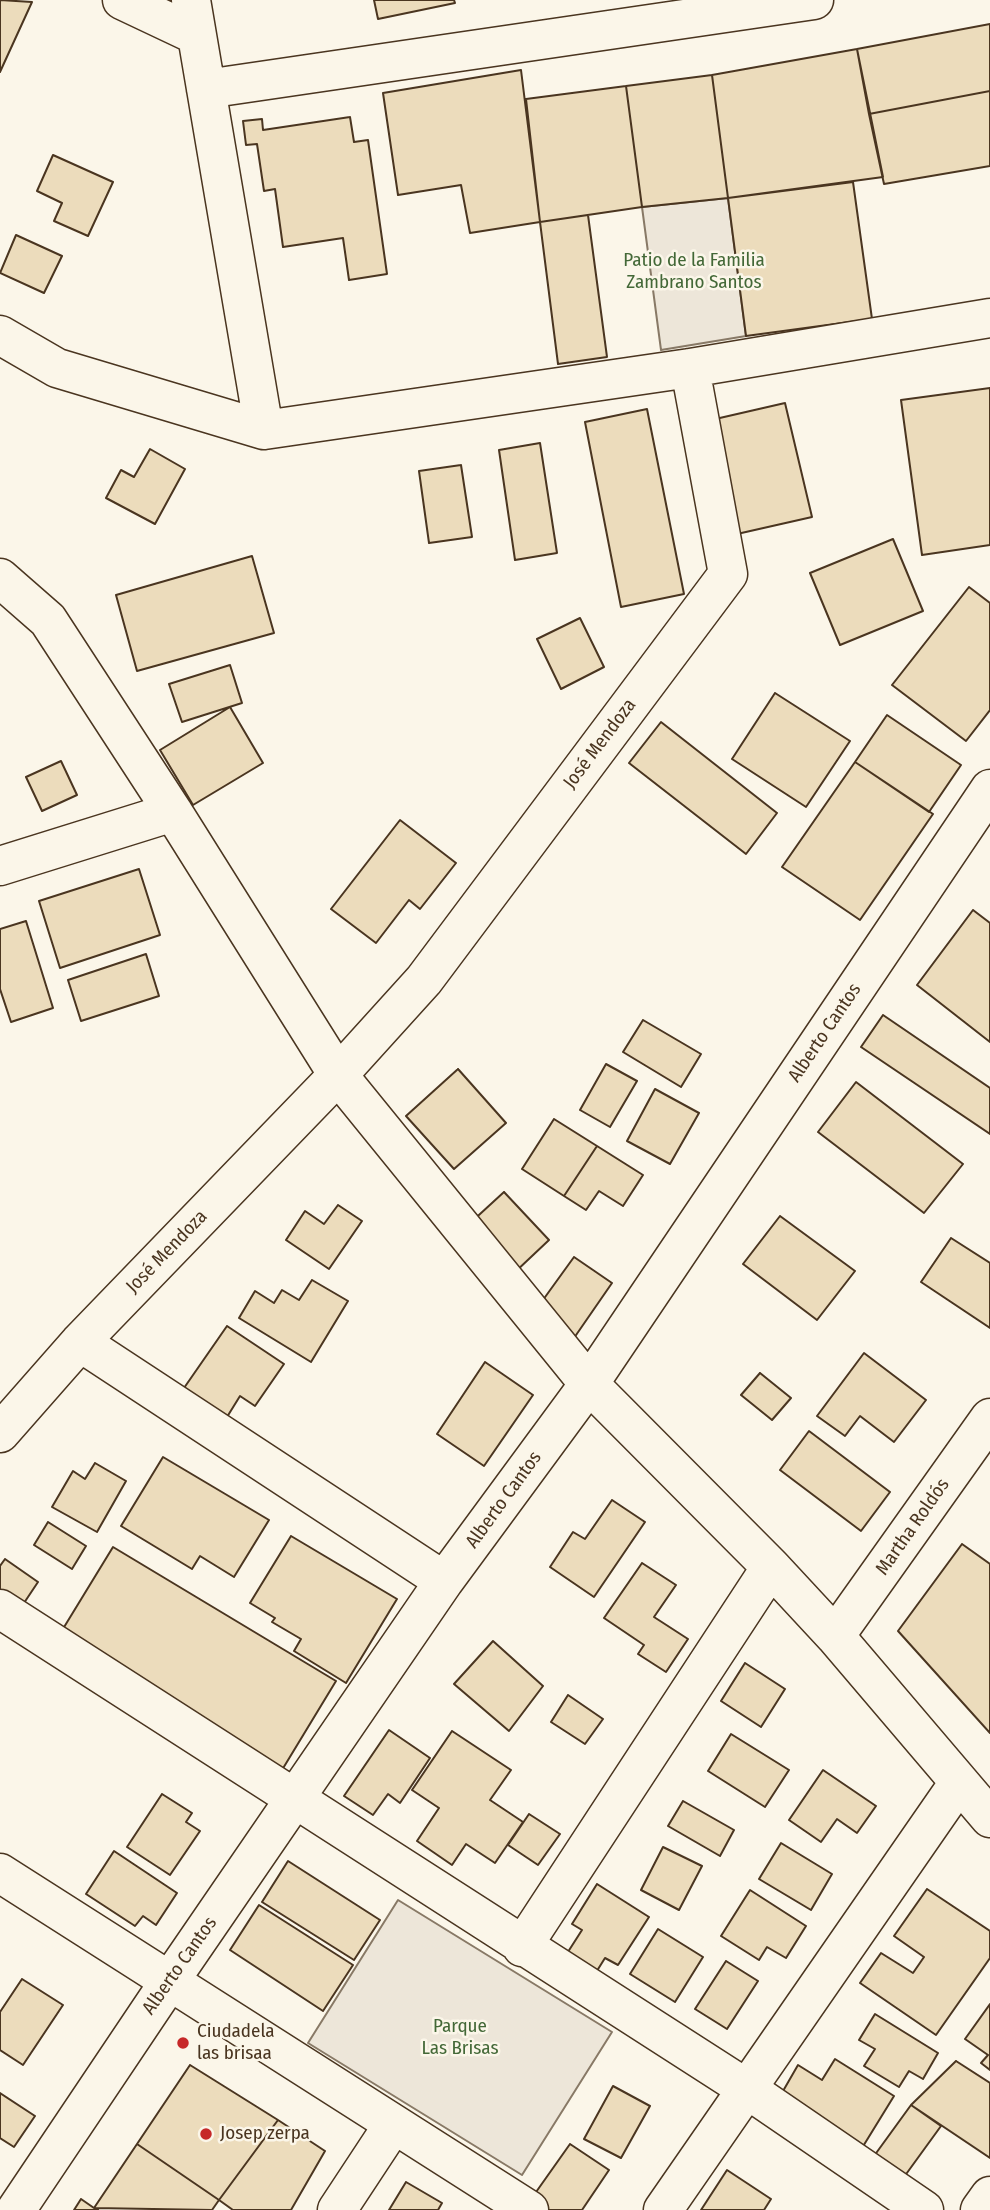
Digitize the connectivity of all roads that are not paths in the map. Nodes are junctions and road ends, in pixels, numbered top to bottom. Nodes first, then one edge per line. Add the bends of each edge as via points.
1 (122, 0) edge
2 (814, 0) edge
3 (194, 17) edge
4 (206, 89) junction
5 (990, 318) edge
6 (0, 335) edge
7 (690, 368) junction
8 (264, 430) junction
9 (0, 578) edge
10 (990, 789) edge
11 (173, 812) junction
12 (0, 866) edge
13 (338, 1075) junction
14 (80, 1342) junction
15 (589, 1384) junction
16 (990, 1418) edge
17 (0, 1433) edge
18 (772, 1567) junction
19 (444, 1581) junction
20 (0, 1609) edge
21 (835, 1636) junction
22 (958, 1784) junction
23 (296, 1800) junction
24 (990, 1818) edge
25 (0, 1873) edge
26 (522, 1947) junction
27 (169, 1982) junction
28 (747, 2089) junction
29 (393, 2124) junction
30 (990, 2196) edge
31 (16, 2210) edge
32 (337, 2210) edge
33 (529, 2210) edge
34 (663, 2210) edge
35 (924, 2210) edge
36 (980, 2210) edge

1 - 3 street
2 - 4 street
3 - 4 street
4 - 8 street
5 - 7 street
6 - 8 street via 57,368
7 - 8 street
7 - 13 street, José Mendoza via 728,574 424,979
9 - 11 street via 48,620
10 - 15 street, Alberto Cantos
11 - 12 street
11 - 13 street
13 - 14 street, José Mendoza
13 - 15 street
14 - 17 street, José Mendoza
14 - 19 street
15 - 18 street
15 - 19 street, Alberto Cantos
16 - 21 street, Martha Roldós
18 - 21 street
18 - 26 street
19 - 23 street, Alberto Cantos
20 - 23 street
21 - 22 street
22 - 24 street
22 - 28 street
23 - 26 street
23 - 27 street, Alberto Cantos
25 - 27 street
26 - 28 street
27 - 29 street
27 - 31 street, Alberto Cantos
28 - 34 street
28 - 35 street
29 - 32 street
29 - 33 street
30 - 36 street

